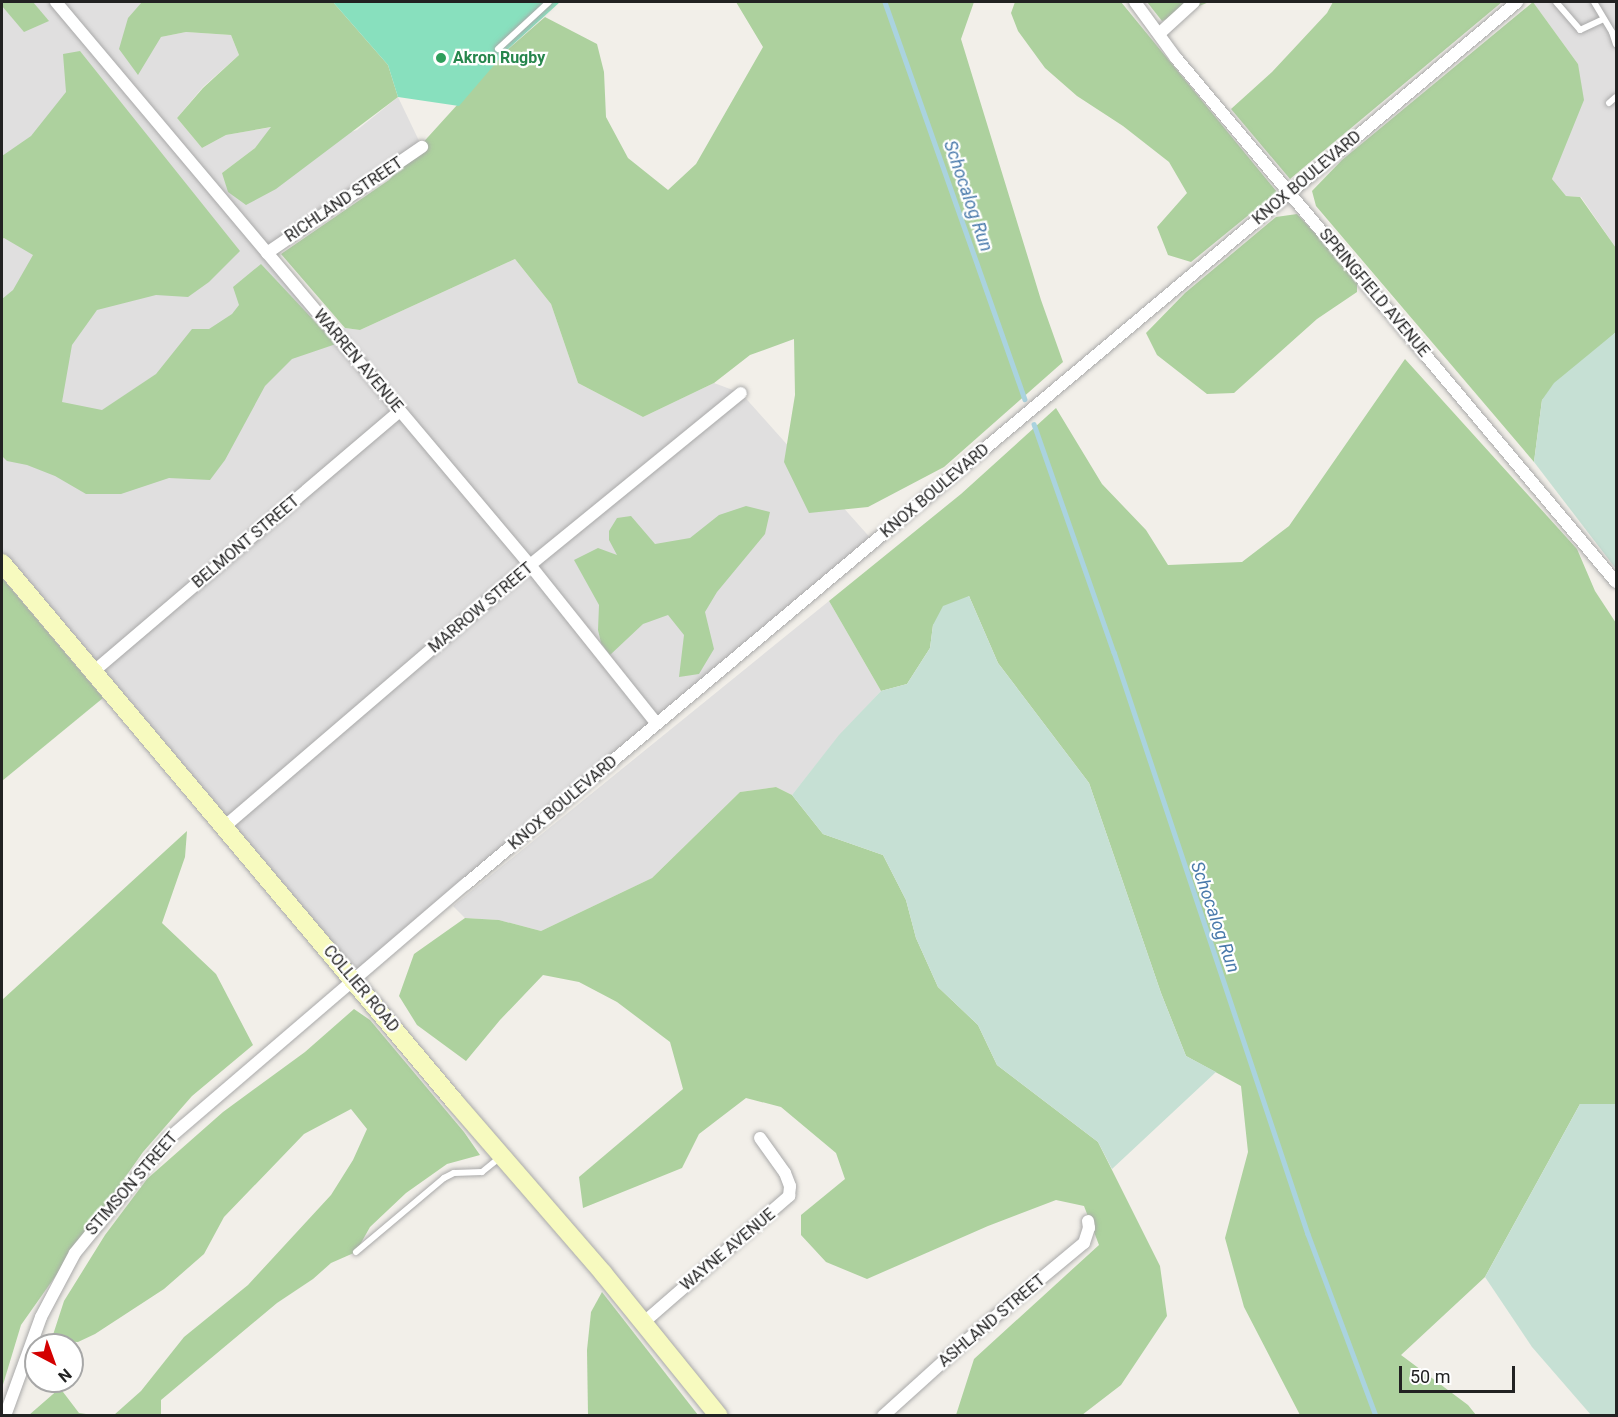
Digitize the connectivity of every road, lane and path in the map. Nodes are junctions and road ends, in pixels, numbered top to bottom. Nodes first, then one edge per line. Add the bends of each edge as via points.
1 (56, 2) edge
2 (549, 2) edge
3 (1136, 2) edge
4 (1194, 2) edge
5 (1517, 2) edge
6 (1556, 2) edge
7 (1594, 2) edge
8 (1604, 19) junction
9 (1160, 33) junction
10 (1617, 44) edge
11 (498, 49) dead end
12 (1617, 97) edge
13 (1609, 103) dead end
14 (422, 147) dead end
15 (1288, 193) junction
16 (267, 253) junction
17 (741, 393) dead end
18 (400, 411) junction
19 (2, 563) edge
20 (530, 566) junction
21 (1617, 582) edge
22 (93, 672) junction
23 (656, 723) junction
24 (224, 827) junction
25 (353, 979) junction
26 (760, 1138) dead end
27 (502, 1155) junction
28 (1088, 1221) dead end
29 (356, 1252) dead end
30 (643, 1323) junction
31 (5, 1416) edge
32 (719, 1416) edge
33 (884, 1416) edge

1 - 16 street, WARREN AVENUE
2 - 11 lane
3 - 9 street, SPRINGFIELD AVENUE
4 - 9 street
5 - 15 street, KNOX BOULEVARD
6 - 8 lane via 1580,30
7 - 8 lane
8 - 10 lane
9 - 15 street, SPRINGFIELD AVENUE via 1176,58
12 - 13 lane
14 - 16 street, RICHLAND STREET
15 - 21 street, SPRINGFIELD AVENUE
15 - 23 street, KNOX BOULEVARD
16 - 18 street, WARREN AVENUE
17 - 20 street, MARROW STREET
18 - 20 street, WARREN AVENUE
18 - 22 street, BELMONT STREET
19 - 22 street, COLLIER ROAD
20 - 23 street, WARREN AVENUE
20 - 24 street, MARROW STREET
22 - 24 street, COLLIER ROAD
23 - 25 street, KNOX BOULEVARD
24 - 25 street, COLLIER ROAD
25 - 27 street, COLLIER ROAD
25 - 31 street, STIMSON STREET via 168,1139 87,1236 45,1309
26 - 30 street, WAYNE AVENUE via 785,1173 789,1196
27 - 29 lane via 482,1172 454,1173 444,1178
27 - 30 street, COLLIER ROAD
28 - 33 street, ASHLAND STREET via 1084,1243 967,1340
30 - 32 street, COLLIER ROAD

